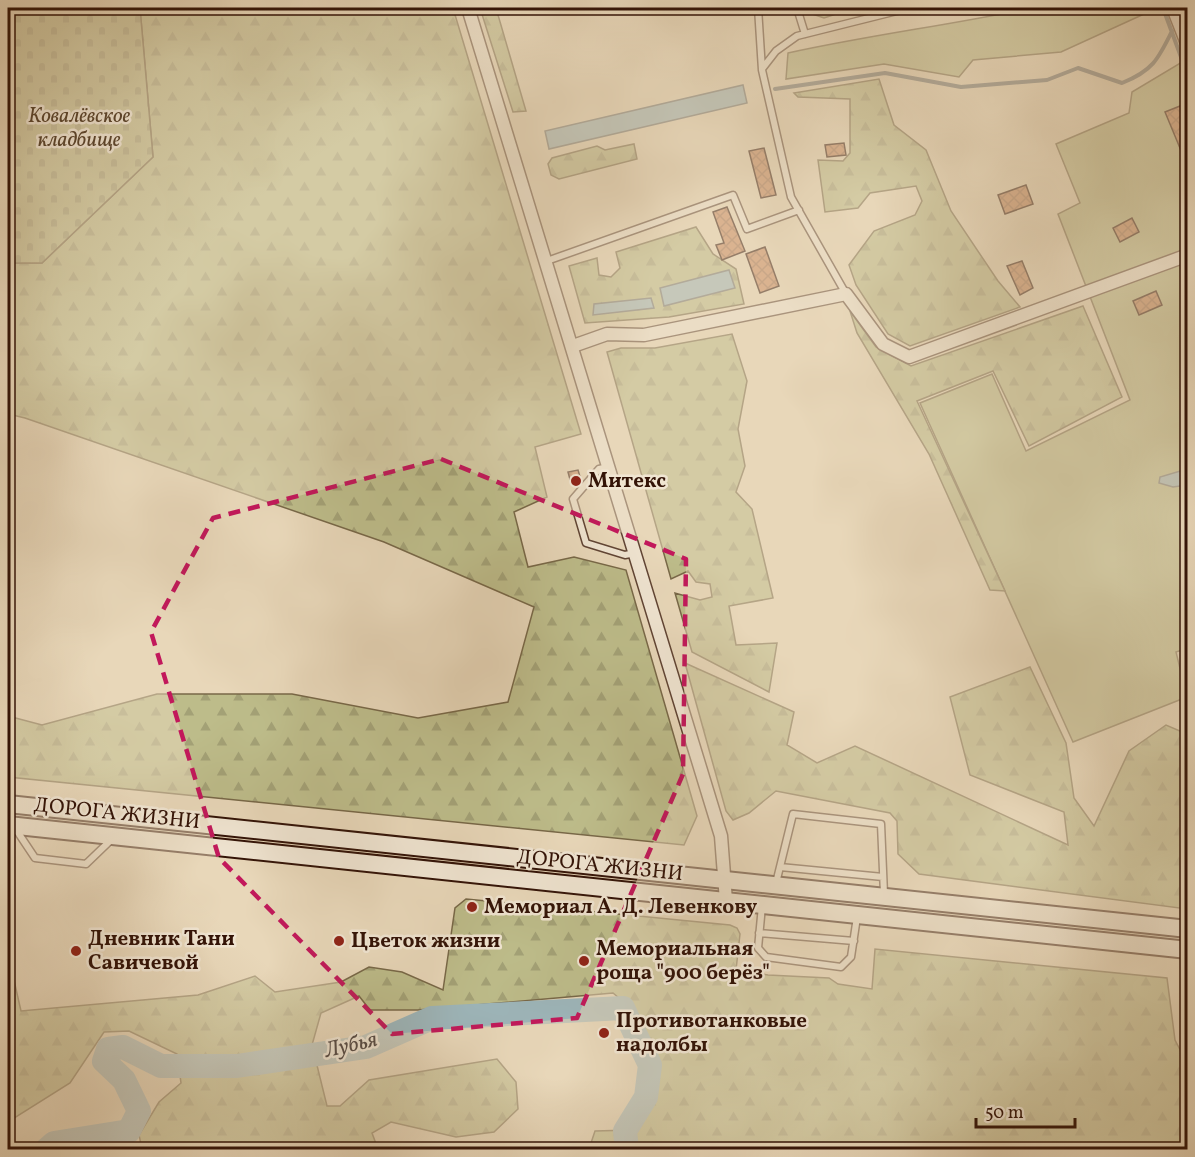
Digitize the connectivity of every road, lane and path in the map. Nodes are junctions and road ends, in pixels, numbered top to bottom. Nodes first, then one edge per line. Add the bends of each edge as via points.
1 (468, 8) edge
2 (758, 8) edge
3 (797, 8) edge
4 (909, 8) edge
5 (1173, 8) edge
6 (805, 34) junction
7 (1188, 46) edge
8 (762, 70) junction
9 (799, 210) junction
10 (1188, 255) edge
11 (544, 262) junction
12 (846, 294) junction
13 (573, 346) junction
14 (609, 466) junction
15 (635, 553) junction
16 (8, 804) edge
17 (10, 825) edge
18 (115, 836) junction
19 (780, 867) junction
20 (883, 876) junction
21 (725, 881) junction
22 (775, 886) junction
23 (884, 898) junction
24 (726, 902) junction
25 (762, 905) junction
26 (857, 915) junction
27 (1188, 929) edge
28 (759, 933) junction
29 (854, 941) junction
30 (1188, 950) edge

1 - 11 street
2 - 8 lane
3 - 6 lane
4 - 6 lane
5 - 7 street
6 - 8 lane via 776,51
8 - 9 lane via 791,197
9 - 11 lane via 747,229 733,195
9 - 12 lane
10 - 12 street via 909,357 883,344
11 - 13 street
12 - 13 street via 644,335 607,334
13 - 14 street
14 - 15 street
14 - 15 lane via 599,469 573,499 586,543 625,555
15 - 21 street via 721,836
16 - 21 main road, ДОРОГА ЖИЗНИ
17 - 18 main road, ДОРОГА ЖИЗНИ
17 - 18 lane via 35,858 86,864
18 - 24 main road, ДОРОГА ЖИЗНИ
19 - 20 lane
19 - 20 lane via 793,814 881,825
19 - 22 lane
20 - 23 lane
21 - 22 main road, ДОРОГА ЖИЗНИ
21 - 24 street
22 - 23 main road, ДОРОГА ЖИЗНИ
23 - 27 main road, ДОРОГА ЖИЗНИ
24 - 25 main road, ДОРОГА ЖИЗНИ
25 - 26 main road, ДОРОГА ЖИЗНИ
25 - 28 lane
26 - 29 lane
26 - 30 main road, ДОРОГА ЖИЗНИ
28 - 29 lane
28 - 29 lane via 758,948 766,957 842,967 851,957

